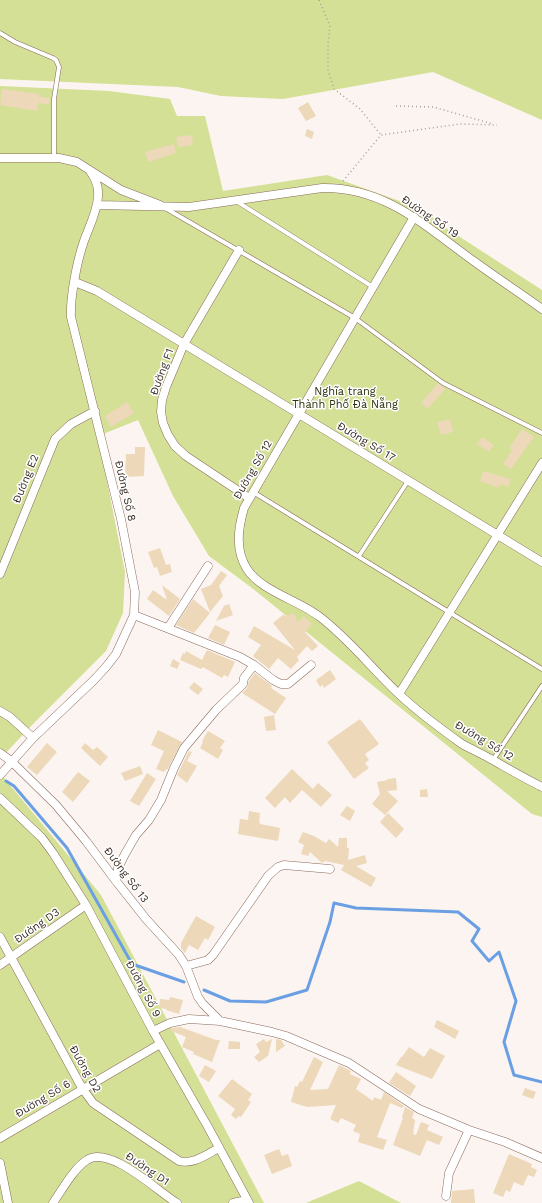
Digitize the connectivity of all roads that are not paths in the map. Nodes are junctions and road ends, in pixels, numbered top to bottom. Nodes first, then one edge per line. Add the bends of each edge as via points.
1 (0, 33) edge
2 (0, 158) edge
3 (54, 158) junction
4 (90, 171) junction
5 (235, 201) junction
6 (97, 206) junction
7 (167, 208) junction
8 (414, 217) junction
9 (239, 250) junction
10 (75, 282) junction
11 (373, 287) junction
12 (542, 309) edge
13 (355, 318) junction
14 (184, 344) junction
15 (94, 411) junction
16 (299, 415) junction
17 (542, 433) edge
18 (542, 463) edge
19 (408, 481) junction
20 (251, 495) junction
21 (498, 535) junction
22 (359, 556) junction
23 (542, 562) edge
24 (208, 566) dead end
25 (0, 574) edge
26 (450, 613) junction
27 (134, 614) junction
28 (168, 628) junction
29 (254, 665) junction
30 (311, 665) dead end
31 (542, 669) edge
32 (542, 686) edge
33 (399, 694) junction
34 (0, 711) edge
35 (33, 738) junction
36 (0, 753) edge
37 (493, 760) junction
38 (11, 761) junction
39 (0, 775) edge
40 (542, 787) edge
41 (0, 798) edge
42 (330, 869) dead end
43 (116, 881) junction
44 (81, 908) junction
45 (0, 937) edge
46 (11, 957) junction
47 (0, 965) edge
48 (186, 966) junction
49 (220, 1021) junction
50 (153, 1030) junction
51 (160, 1044) junction
52 (82, 1088) junction
53 (469, 1130) junction
54 (0, 1138) edge
55 (219, 1148) junction
56 (542, 1158) edge
57 (0, 1163) edge
58 (446, 1196) dead end
59 (5, 1199) edge
60 (248, 1201) edge
61 (53, 1203) edge
62 (177, 1203) edge
63 (233, 1203) edge

1 - 3 lane via 53,58 58,64 54,98
2 - 3 street, Đường Số 19
3 - 4 street, Đường Số 19 via 69,159
4 - 6 street, Đường Số 8 via 98,187
4 - 7 street, Đường Số 19 via 121,190
5 - 7 street, Đường Số 19
5 - 8 street, Đường Số 19 via 322,188 339,188 374,197
5 - 11 lane
6 - 7 street, Đường Số 19
6 - 10 street, Đường Số 8 via 83,243
7 - 9 lane
8 - 11 street, Đường Số 12
8 - 12 street, Đường Số 19
9 - 13 lane
9 - 14 street, Đường F1
10 - 14 street, Đường Số 17 via 97,291
10 - 15 street, Đường Số 8 via 70,308 71,318
11 - 13 street, Đường Số 12
13 - 16 street, Đường Số 12
13 - 17 lane via 443,383
14 - 16 street, Đường Số 17
14 - 20 street, Đường F1 via 162,400 161,412 168,435 186,456
15 - 25 street, Đường E2 via 71,424 56,439
15 - 27 street, Đường Số 8 via 123,526 135,592
16 - 19 street, Đường Số 17
16 - 20 street, Đường Số 12
18 - 21 street
19 - 21 street, Đường Số 17
19 - 22 lane
20 - 22 lane
20 - 33 street, Đường Số 12 via 244,508 239,532 241,559 248,571 258,581 329,624
21 - 23 street, Đường Số 17
21 - 26 street
22 - 26 lane
24 - 28 street
26 - 31 lane
26 - 33 street
27 - 28 street
27 - 35 street, Đường Số 8 via 116,654 94,680
28 - 29 street
29 - 30 street via 273,680 288,684
29 - 43 street via 244,678 243,684 216,710 184,748 161,800 125,854 118,868
32 - 37 lane
33 - 37 street, Đường Số 12 via 463,744
34 - 35 street
35 - 38 street, Đường Số 8
36 - 38 street, Đường Số 13
37 - 40 street, Đường Số 12
38 - 39 street, Đường Số 8
38 - 43 street, Đường Số 13 via 56,805
41 - 44 street, Đường Số 9 via 49,848
42 - 48 street via 284,865 278,867 268,876 213,955 208,960
43 - 48 street, Đường Số 13
44 - 46 street, Đường D3
44 - 50 street, Đường Số 9
45 - 46 street, Đường D2
46 - 47 street, Đường D3
46 - 52 street, Đường D2
48 - 49 street, Đường Số 13 via 198,997
49 - 50 street via 189,1019
49 - 53 street via 286,1036 349,1063 419,1109
50 - 51 street, Đường Số 9
51 - 52 street, Đường Số 6
51 - 55 street, Đường Số 9
52 - 54 street, Đường Số 6
52 - 55 street, Đường D2 via 97,1106 179,1161 194,1161
53 - 56 street
53 - 58 street via 449,1173
55 - 60 street, Đường Số 9
57 - 59 street
60 - 63 street
61 - 62 street, Đường D1 via 80,1165 94,1156 115,1161 128,1168

